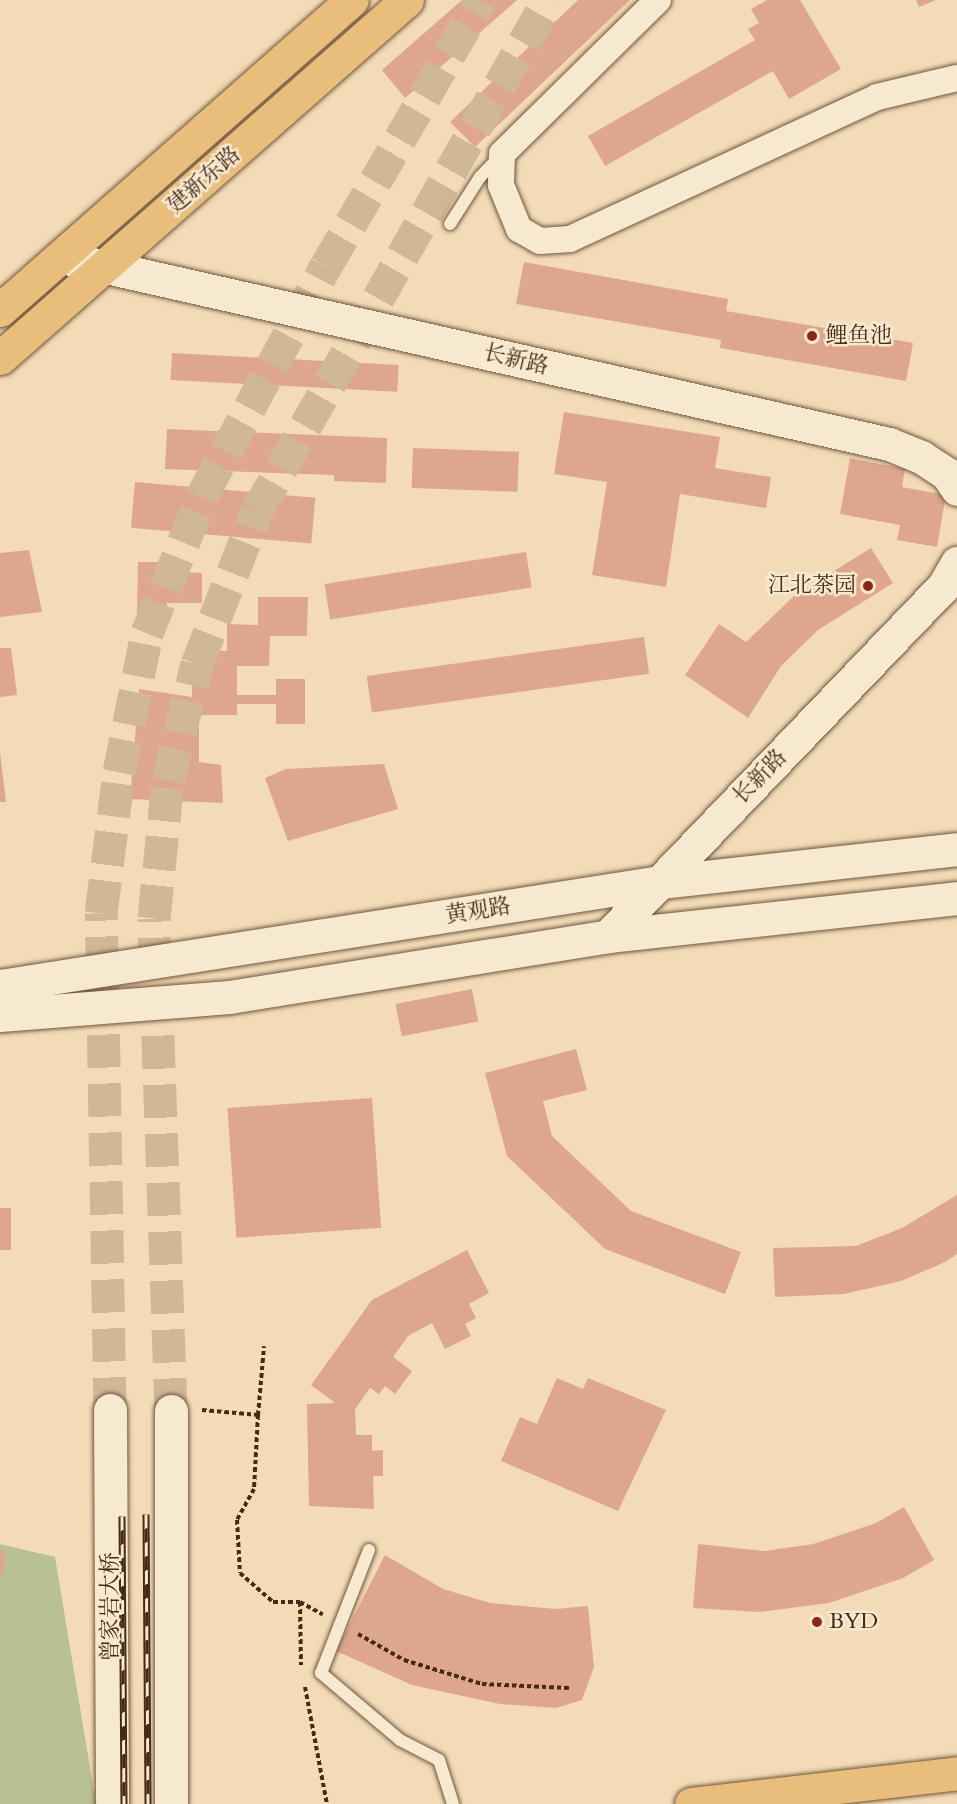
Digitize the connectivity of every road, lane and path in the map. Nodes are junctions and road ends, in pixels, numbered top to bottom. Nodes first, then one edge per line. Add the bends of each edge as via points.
1 (352, 0) edge
2 (407, 0) edge
3 (658, 0) edge
4 (957, 78) edge
5 (502, 154) junction
6 (450, 224) dead end
7 (62, 257) junction
8 (106, 267) junction
9 (0, 310) edge
10 (0, 358) edge
11 (957, 489) edge
12 (957, 563) edge
13 (957, 849) edge
14 (660, 882) junction
15 (957, 898) edge
16 (608, 936) junction
17 (0, 986) edge
18 (0, 1015) edge
19 (264, 1346) dead end
20 (110, 1410) tunnel mouth
21 (185, 1411) joint
22 (258, 1415) junction
23 (369, 1550) dead end
24 (300, 1602) junction
25 (331, 1619) dead end
26 (352, 1631) dead end
27 (303, 1671) dead end
28 (304, 1682) dead end
29 (569, 1688) dead end
30 (957, 1773) edge
31 (112, 1804) edge
32 (171, 1804) edge
33 (327, 1804) edge
34 (453, 1804) edge
35 (691, 1804) edge

1 - 7 main road, 建新东路
2 - 8 main road, 建新东路
3 - 5 street
4 - 5 street via 877,97 570,239 540,241 519,229 501,185
5 - 6 lane via 480,177
7 - 8 main road, 长新路
7 - 9 main road, 建新东路
8 - 10 main road, 建新东路
8 - 11 main road, 长新路 via 889,444 921,456 947,474
12 - 14 main road, 长新路 via 943,587
13 - 14 main road, 黄观路
14 - 16 main road, 长新路
14 - 17 main road, 黄观路
15 - 16 main road, 黄观路
16 - 18 main road, 黄观路 via 229,997
19 - 22 path
20 - 31 main road, 曾家岩大桥
21 - 22 path
21 - 32 main road
22 - 24 path via 254,1489 237,1520 240,1573 273,1602
23 - 34 lane via 321,1673 400,1740 439,1760
24 - 25 path
24 - 27 path
26 - 29 path via 404,1660 482,1684
28 - 33 path
30 - 35 main road

